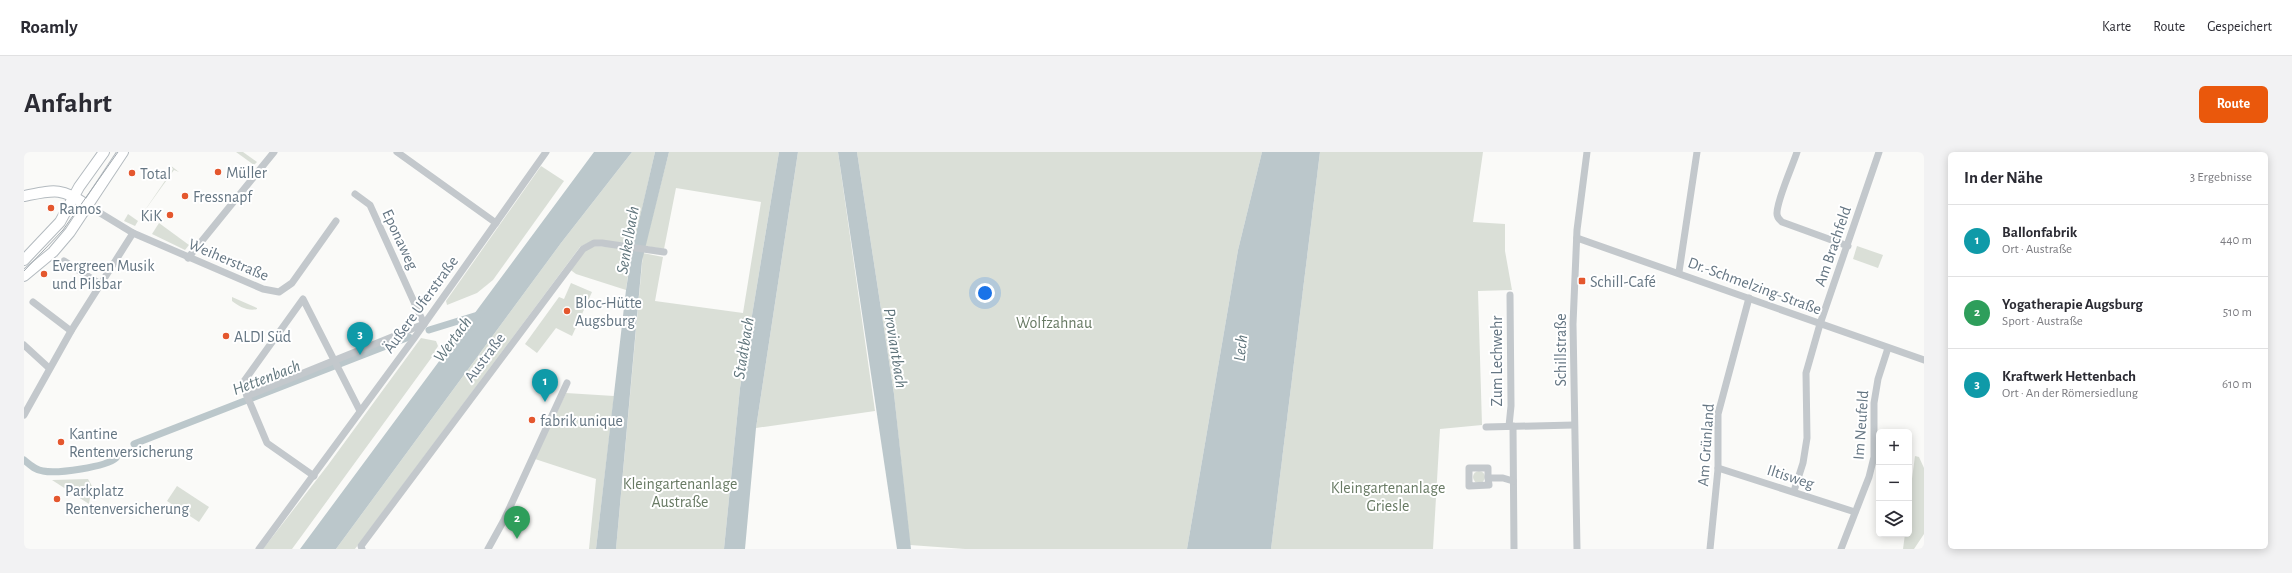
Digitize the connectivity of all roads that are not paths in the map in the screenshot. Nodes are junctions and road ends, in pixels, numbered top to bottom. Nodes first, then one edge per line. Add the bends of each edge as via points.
1 (104, 152) edge
2 (123, 152) edge
3 (274, 152) edge
4 (398, 152) edge
5 (546, 152) edge
6 (1587, 152) edge
7 (1697, 152) edge
8 (1798, 152) edge
9 (1879, 152) edge
10 (355, 194) dead end
11 (24, 196) edge
12 (74, 196) junction
13 (87, 205) junction
14 (336, 221) dead end
15 (496, 223) junction
16 (134, 233) junction
17 (1577, 238) junction
18 (1848, 246) junction
19 (664, 252) dead end
20 (188, 258) junction
21 (24, 260) edge
22 (64, 261) dead end
23 (1680, 272) junction
24 (24, 276) edge
25 (100, 284) junction
26 (1510, 296) dead end
27 (1749, 298) junction
28 (33, 302) dead end
29 (424, 324) junction
30 (1820, 324) junction
31 (71, 331) junction
32 (24, 346) edge
33 (1888, 348) junction
34 (335, 360) junction
35 (1924, 360) edge
36 (49, 368) junction
37 (567, 383) dead end
38 (248, 396) junction
39 (360, 411) junction
40 (24, 415) edge
41 (1574, 425) junction
42 (1511, 426) junction
43 (1486, 427) dead end
44 (1718, 468) junction
45 (314, 476) junction
46 (1490, 478) dead end
47 (1513, 481) junction
48 (1794, 491) junction
49 (1855, 512) junction
50 (259, 549) edge
51 (362, 549) edge
52 (488, 549) edge
53 (1514, 549) edge
54 (1577, 549) edge
55 (1710, 549) edge
56 (1841, 549) edge

1 - 12 main road
2 - 13 main road
3 - 20 street
4 - 15 street
5 - 15 street, Äußere Uferstraße
6 - 17 street, Schillstraße
7 - 23 street
8 - 18 street via 1780,200 1778,218 1782,222
9 - 18 street, Am Brachfeld
10 - 29 street, Eponaweg via 370,204
11 - 12 main road via 61,191
12 - 13 main road
12 - 21 main road via 60,222
13 - 16 street, Weiherstraße
13 - 24 main road via 70,232 53,252
14 - 20 street, Weiherstraße via 292,284 282,292 263,289
15 - 29 street, Äußere Uferstraße
16 - 20 street, Weiherstraße
16 - 25 street
17 - 23 street, Dr.-Schmelzing-Straße
17 - 41 street, Schillstraße via 1573,324
18 - 30 street, Am Brachfeld
19 - 51 street, Austraße via 594,243 577,255 361,546
22 - 25 street
23 - 27 street, Dr.-Schmelzing-Straße
25 - 31 street
26 - 42 street, Zum Lechwehr
27 - 30 street, Dr.-Schmelzing-Straße
27 - 44 street, Am Grünland via 1718,414
28 - 31 street
29 - 34 street
29 - 39 street, Äußere Uferstraße
30 - 33 street, Dr.-Schmelzing-Straße
30 - 48 street, Am Brachfeld via 1806,373 1807,438 1803,463
31 - 36 street
32 - 36 street
33 - 35 street, Dr.-Schmelzing-Straße
33 - 49 street, Im Neufeld via 1878,379 1874,403 1874,457
34 - 38 street
34 - 38 street via 303,298 242,384
34 - 39 street
36 - 40 street
37 - 52 street
38 - 45 street via 267,443
39 - 45 street, Äußere Uferstraße
41 - 42 street, Zum Lechwehr
41 - 54 street, Schillstraße
42 - 43 street, Zum Lechwehr
42 - 47 street
44 - 48 street, Iltisweg
44 - 55 street, Am Grünland
45 - 50 street, Äußere Uferstraße
46 - 47 street
47 - 53 street
48 - 49 street, Iltisweg
49 - 56 street, Im Neufeld

